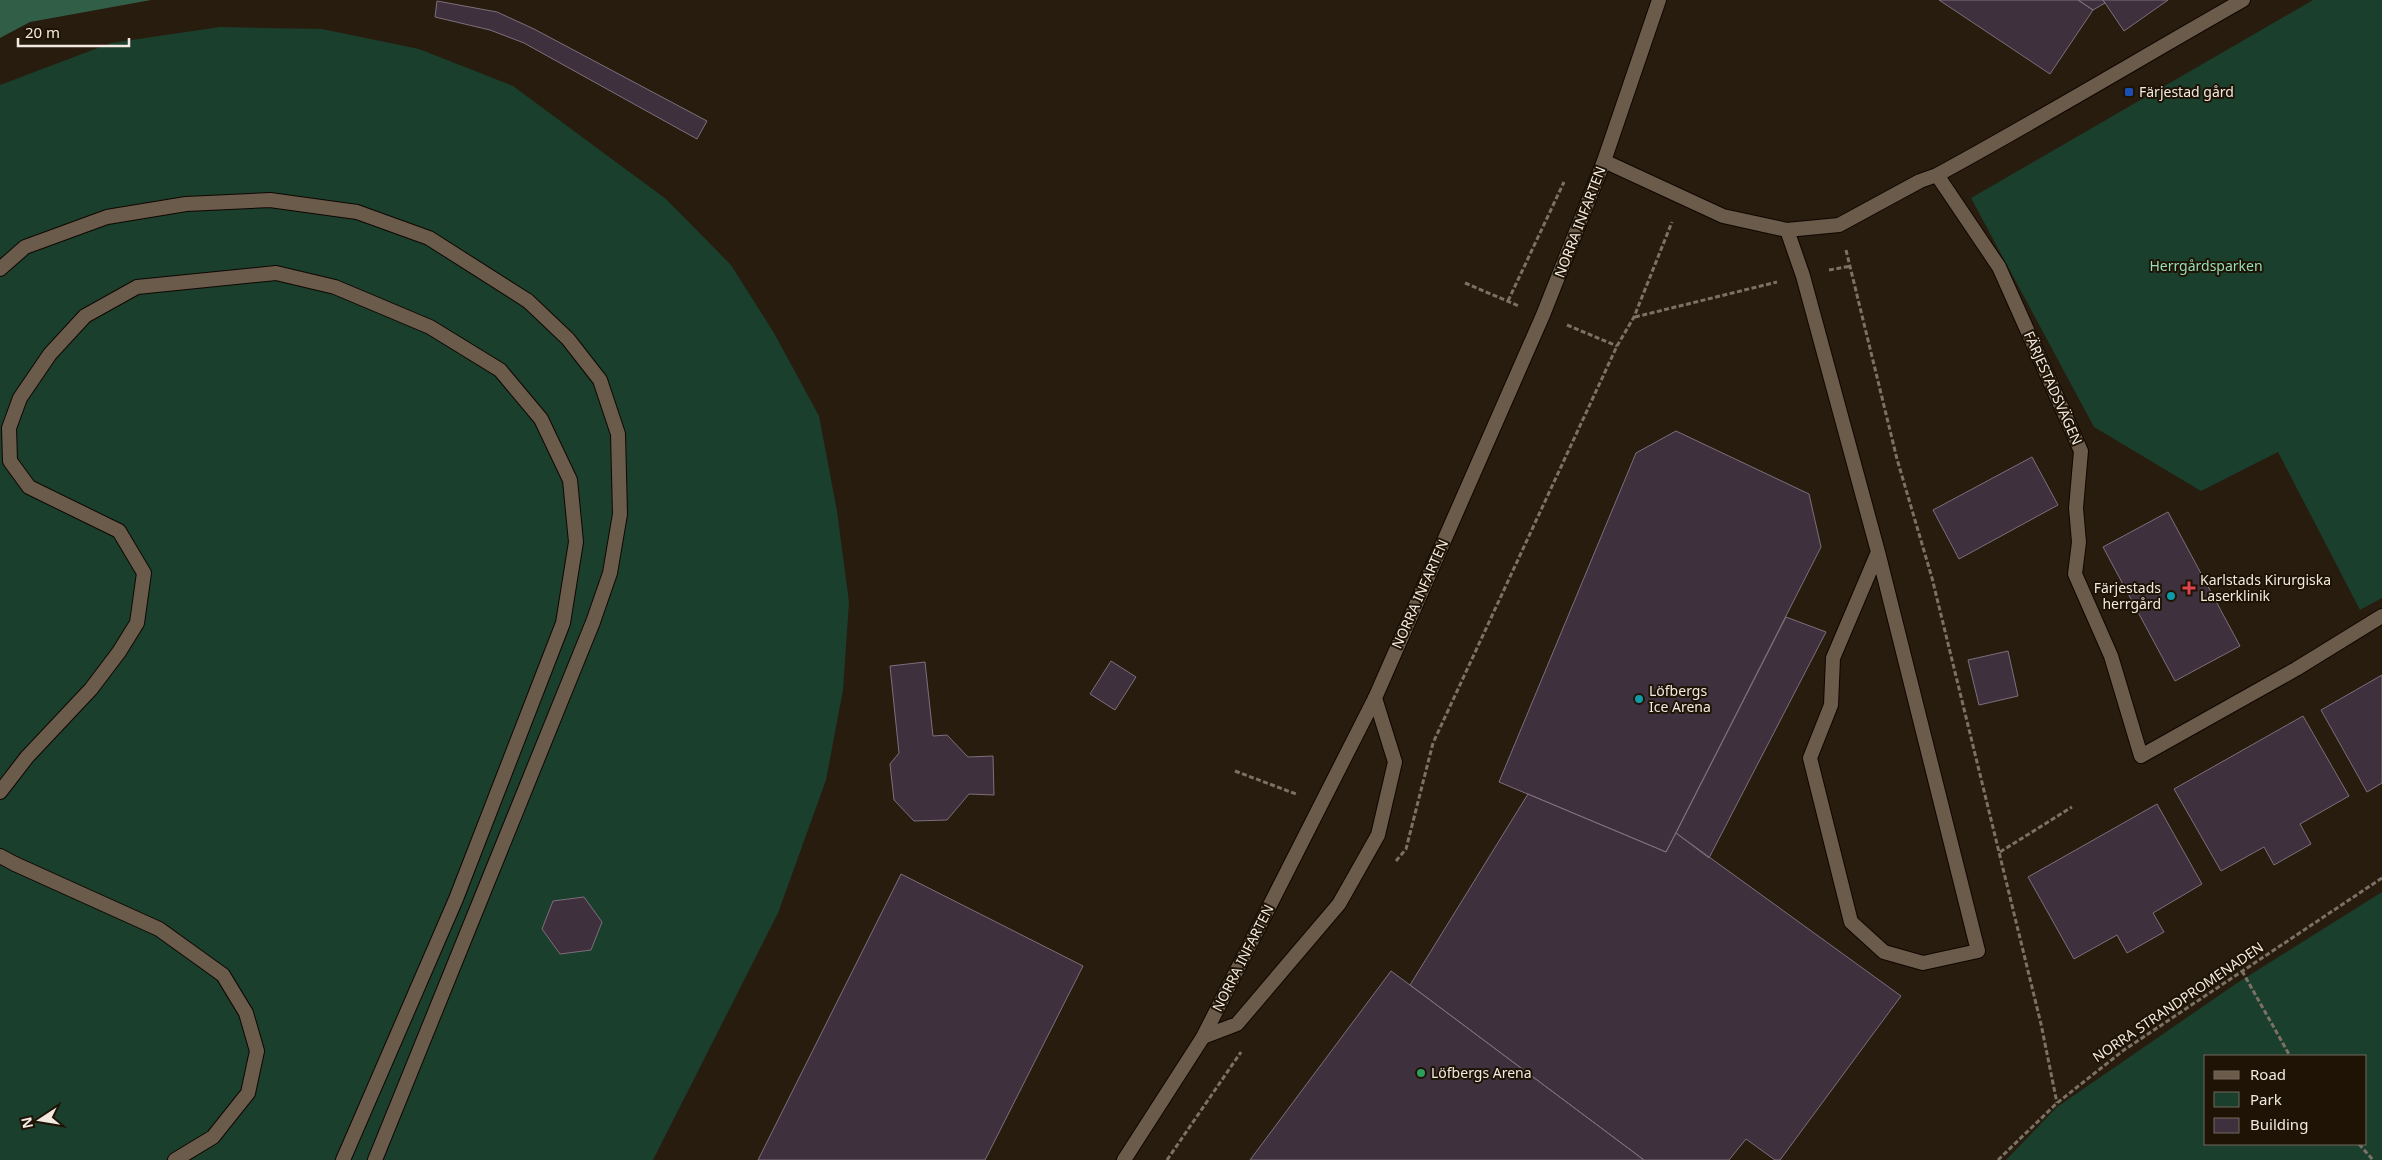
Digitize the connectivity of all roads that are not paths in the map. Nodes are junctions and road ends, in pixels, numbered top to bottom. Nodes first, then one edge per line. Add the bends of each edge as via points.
1 (1659, 0) edge
2 (2243, 0) edge
3 (1604, 161) junction
4 (1937, 175) junction
5 (1787, 230) junction
6 (0, 269) edge
7 (1878, 552) junction
8 (2382, 616) edge
9 (1374, 698) junction
10 (0, 792) edge
11 (0, 856) edge
12 (1204, 1037) junction
13 (175, 1160) edge
14 (343, 1160) edge
15 (375, 1160) edge
16 (1124, 1160) edge

1 - 3 street, NORRA INFARTEN
2 - 4 street
3 - 5 street via 1723,216
3 - 9 street, NORRA INFARTEN via 1544,315
4 - 5 street via 1920,180 1839,225
4 - 8 street, FÄRJESTADSVÄGEN via 1999,267 2081,451 2075,574 2111,656 2141,756 2296,669
5 - 7 street via 1803,276
6 - 15 street via 25,247 107,217 186,204 270,200 357,212 429,238 528,301 568,339 600,380 618,434 620,514 610,573
7 - 7 street via 1833,658 1831,705 1810,758 1851,922 1884,952 1923,963 1978,951
9 - 12 street, NORRA INFARTEN
9 - 12 street via 1395,762 1378,835 1339,904 1237,1024
10 - 14 street via 91,689 136,624 144,573 119,531 29,487 10,461 9,428 20,398 50,354 85,316 137,286 276,273 335,287 430,327 500,370 541,419 570,480 576,542 563,623 456,899
11 - 13 street via 159,928 223,975 246,1013 257,1051 248,1093 212,1137
12 - 16 street, NORRA INFARTEN

